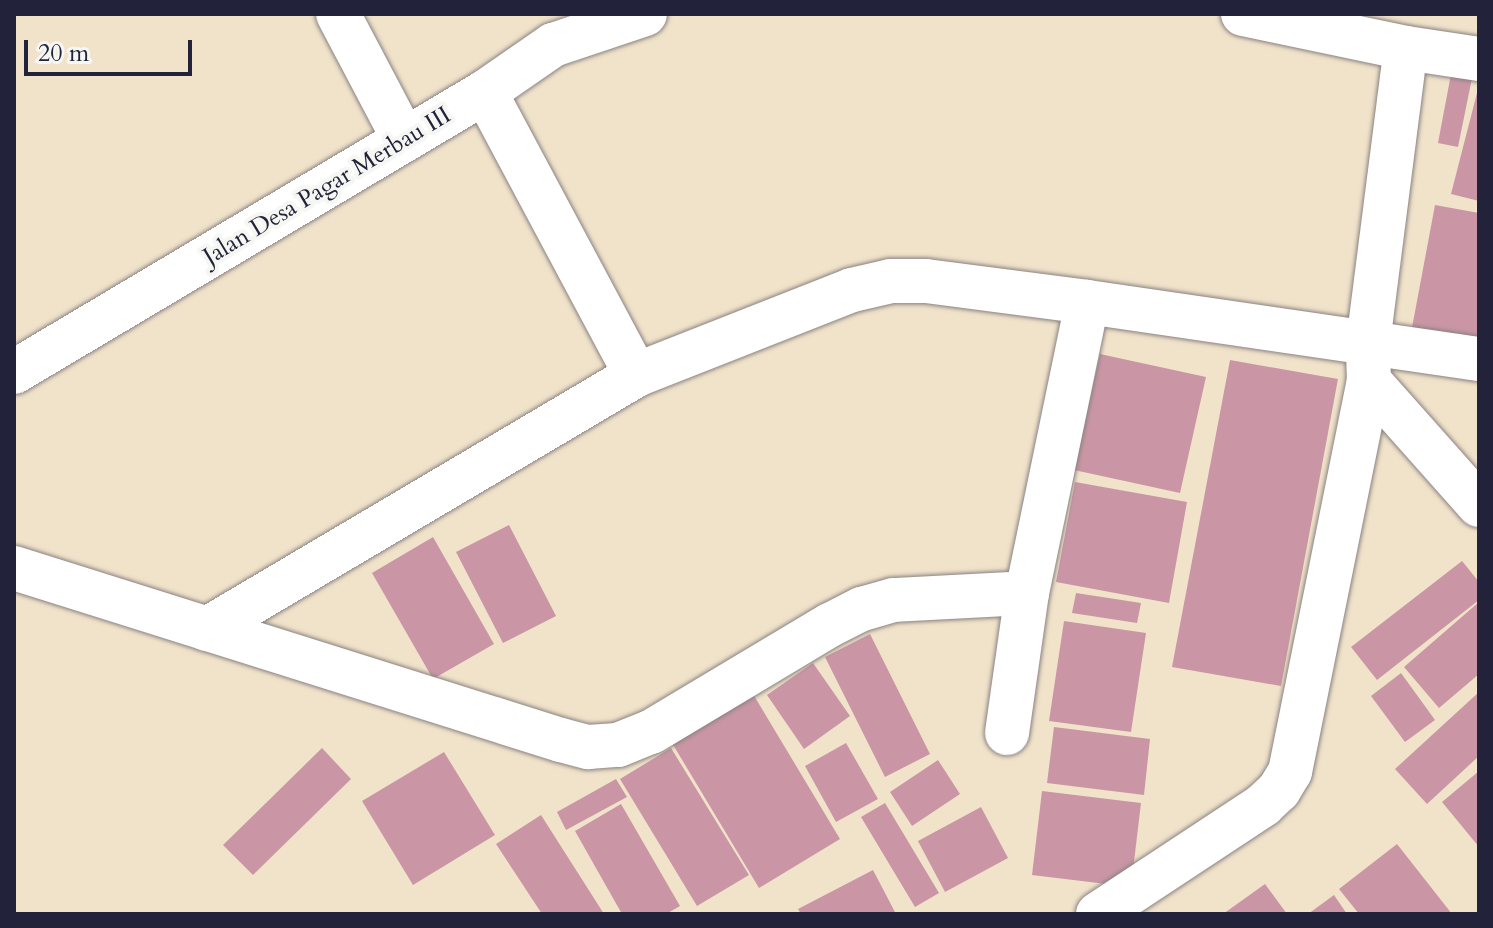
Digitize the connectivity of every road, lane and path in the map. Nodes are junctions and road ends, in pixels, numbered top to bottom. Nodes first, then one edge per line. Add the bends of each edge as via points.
1 (338, 14) edge
2 (645, 14) edge
3 (1243, 14) edge
4 (565, 29) edge
5 (1406, 48) junction
6 (1479, 59) edge
7 (485, 92) junction
8 (404, 139) junction
9 (1087, 302) junction
10 (1479, 359) edge
11 (1368, 362) junction
12 (14, 372) edge
13 (636, 375) junction
14 (1479, 505) edge
15 (14, 568) edge
16 (1027, 593) junction
17 (207, 629) junction
18 (1007, 733) dead end
19 (1098, 914) edge

1 - 8 street
2 - 4 street, Jalan Desa Pagar Merbau III
3 - 5 street
4 - 7 street, Jalan Desa Pagar Merbau III
5 - 6 street
5 - 11 street
7 - 8 street, Jalan Desa Pagar Merbau III
7 - 13 street
8 - 12 street, Jalan Desa Pagar Merbau III
9 - 11 street
9 - 13 street via 890,281 852,290
9 - 16 street
10 - 11 street
11 - 14 street
11 - 19 street via 1290,772 1263,805
13 - 17 street
15 - 17 street
16 - 17 street via 894,600 862,609 651,732 618,745 588,747
16 - 18 street

